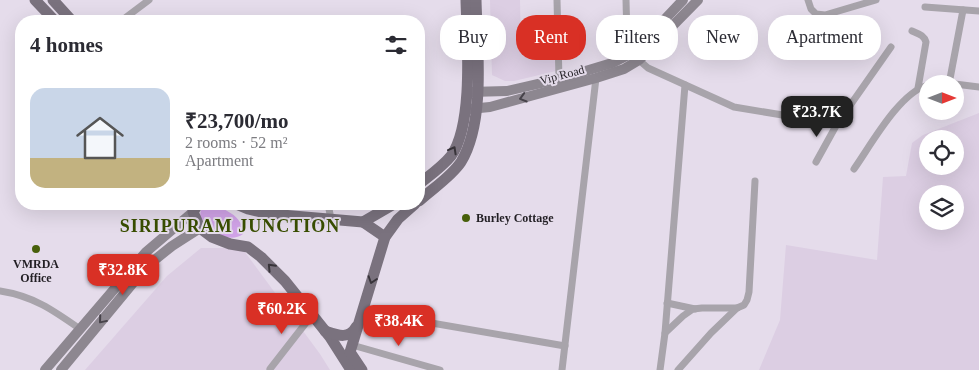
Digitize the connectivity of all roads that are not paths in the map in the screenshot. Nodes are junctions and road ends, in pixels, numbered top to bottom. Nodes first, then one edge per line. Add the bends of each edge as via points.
1 (35, 0) edge
2 (53, 0) edge
3 (149, 0) edge
4 (466, 0) edge
5 (476, 0) edge
6 (557, 0) edge
7 (626, 0) edge
8 (698, 0) edge
9 (808, 0) edge
10 (876, 0) edge
11 (680, 2) edge
12 (863, 2) edge
13 (924, 7) dead end
14 (963, 10) junction
15 (979, 11) edge
16 (49, 15) edge
17 (67, 15) edge
18 (129, 15) edge
19 (626, 15) edge
20 (669, 15) edge
21 (678, 18) edge
22 (912, 32) dead end
23 (891, 47) dead end
24 (622, 60) edge
25 (632, 60) edge
26 (640, 60) edge
27 (952, 75) edge
28 (596, 78) junction
29 (559, 79) junction
30 (686, 85) junction
31 (964, 85) edge
32 (979, 87) edge
33 (918, 88) joint
34 (466, 92) junction
35 (479, 92) junction
36 (471, 109) junction
37 (838, 124) junction
38 (816, 162) dead end
39 (854, 169) dead end
40 (425, 179) edge
41 (755, 180) dead end
42 (425, 195) edge
43 (191, 210) edge
44 (195, 210) edge
45 (254, 210) edge
46 (330, 210) edge
47 (384, 210) edge
48 (408, 210) edge
49 (332, 219) junction
50 (363, 222) junction
51 (200, 228) junction
52 (386, 237) junction
53 (0, 291) edge
54 (668, 303) junction
55 (737, 308) junction
56 (695, 309) junction
57 (362, 311) junction
58 (312, 315) junction
59 (358, 324) junction
60 (80, 329) junction
61 (325, 331) junction
62 (665, 333) junction
63 (352, 345) junction
64 (565, 346) junction
65 (270, 369) edge
66 (45, 370) edge
67 (61, 370) edge
68 (351, 370) edge
69 (362, 370) edge
70 (440, 370) edge
71 (562, 370) edge
72 (660, 370) edge
73 (678, 370) edge

1 - 16 main road
2 - 17 main road
3 - 18 street
4 - 34 main road
5 - 35 main road
6 - 29 street
7 - 19 street
8 - 21 main road, Vip Road
9 - 12 street via 811,10 825,15
10 - 12 street
11 - 20 main road, Vip Road
13 - 14 street
14 - 15 street
14 - 27 street
22 - 33 street via 925,37 926,42
23 - 37 street
24 - 29 main road, Vip Road
25 - 28 main road, Vip Road via 624,69
26 - 30 street via 648,68
28 -> 36 main road, Vip Road via 490,107
28 - 64 street
29 - 35 main road, Vip Road via 507,90
30 - 37 street via 741,109
30 - 54 street
31 - 32 street
33 - 39 street via 898,107
34 - 35 main road, Vip Road
34 - 36 main road
35 - 36 main road
40 -> 36 main road via 451,156
36 - 42 main road via 470,140 460,162
37 - 38 street
41 - 55 street via 748,300
43 - 60 main road via 146,252
44 - 51 main road
45 - 49 main road
46 - 49 street
47 - 50 main road
48 - 52 main road
49 - 50 main road
50 - 52 main road
58 -> 51 main road via 261,257 248,247 220,241
51 -> 67 main road via 147,266
52 -> 57 main road
53 - 60 street via 35,300
54 - 56 street
54 - 62 street
55 - 56 street
55 - 73 street
56 - 62 street
57 - 59 main road
57 - 64 street
58 - 61 main road
58 - 65 street
59 - 61 main road via 353,333 346,336
59 - 63 main road
60 - 66 main road
61 - 68 main road
62 - 72 street
63 - 69 main road via 350,352
63 - 70 street
64 - 71 street

